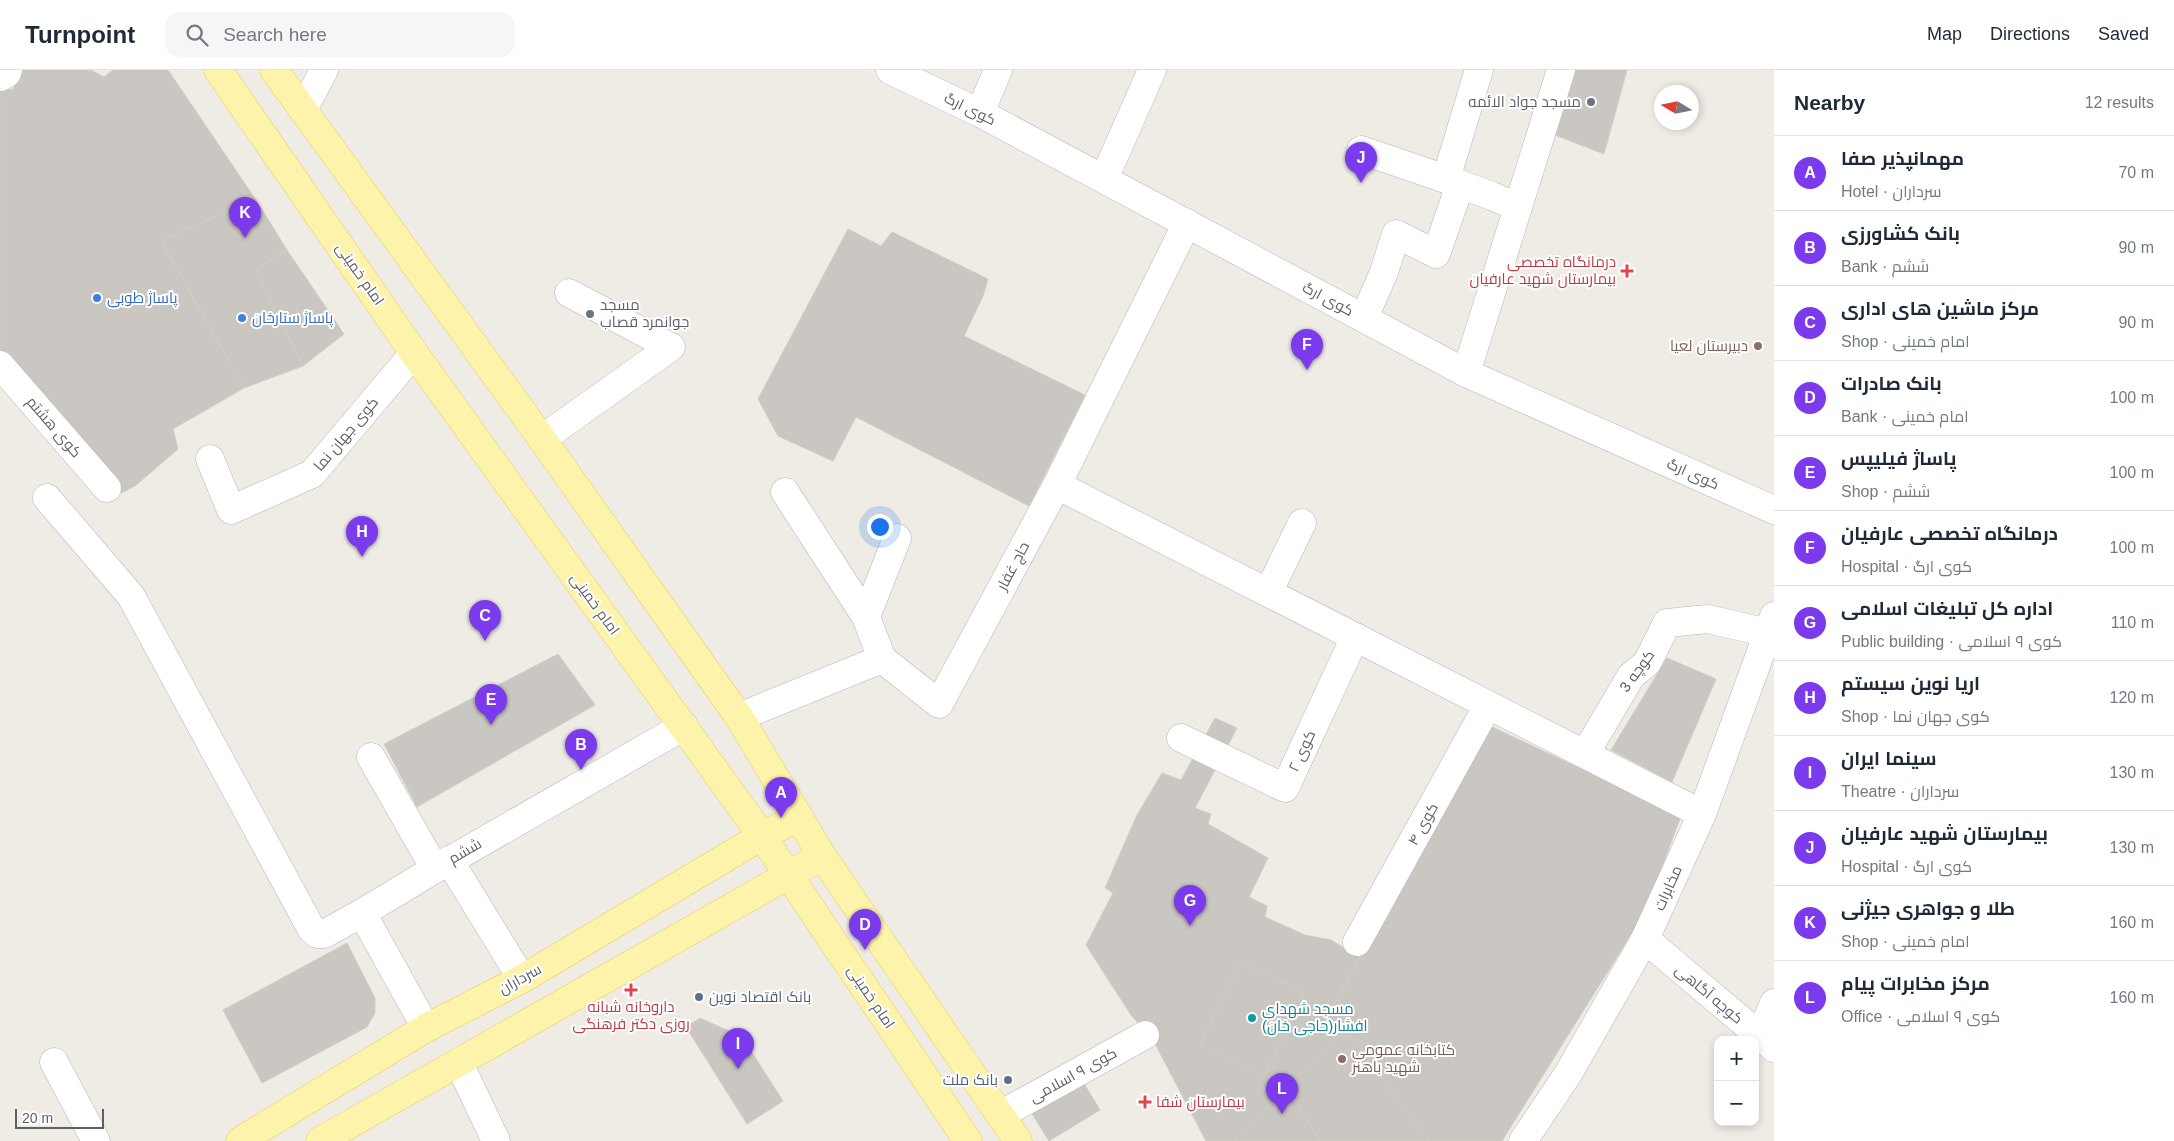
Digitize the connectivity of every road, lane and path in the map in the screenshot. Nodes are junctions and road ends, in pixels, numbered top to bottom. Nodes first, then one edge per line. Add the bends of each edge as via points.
1 (8, 70) edge
2 (218, 70) edge
3 (274, 70) edge
4 (324, 70) edge
5 (890, 70) edge
6 (998, 70) edge
7 (1152, 70) edge
8 (1479, 70) edge
9 (1561, 70) edge
10 (0, 77) edge
11 (303, 110) junction
12 (980, 113) junction
13 (1361, 150) dead end
14 (1104, 179) junction
15 (1453, 182) junction
16 (1517, 207) junction
17 (1187, 223) junction
18 (569, 293) dead end
19 (1364, 318) junction
20 (414, 353) junction
21 (0, 365) edge
22 (1466, 372) junction
23 (542, 439) junction
24 (210, 459) dead end
25 (1057, 485) junction
26 (107, 488) dead end
27 (785, 492) dead end
28 (47, 498) dead end
29 (1774, 510) edge
30 (1302, 523) dead end
31 (897, 538) dead end
32 (1268, 592) junction
33 (866, 617) junction
34 (1771, 624) edge
35 (1355, 637) junction
36 (882, 658) junction
37 (1488, 705) junction
38 (739, 718) junction
39 (684, 726) junction
40 (1181, 738) dead end
41 (1585, 754) junction
42 (370, 756) dead end
43 (1702, 814) junction
44 (799, 817) junction
45 (762, 836) junction
46 (822, 856) junction
47 (442, 864) junction
48 (789, 877) junction
49 (362, 913) junction
50 (1645, 939) junction
51 (1357, 942) dead end
52 (522, 979) junction
53 (1774, 1003) edge
54 (426, 1028) junction
55 (1145, 1035) dead end
56 (1767, 1042) edge
57 (54, 1062) dead end
58 (458, 1063) junction
59 (1000, 1115) junction
60 (964, 1140) edge
61 (96, 1141) edge
62 (240, 1141) edge
63 (320, 1141) edge
64 (496, 1141) edge
65 (1018, 1141) edge
66 (1523, 1141) edge

1 - 10 street
2 - 20 main road, امام خمینی
3 - 11 main road
4 - 11 street
5 - 12 street, کوی ارگ
6 - 12 street
7 - 14 street
8 - 15 street
9 - 16 street
11 - 23 main road
12 - 14 street, کوی ارگ
13 - 15 street
14 - 17 street, کوی ارگ
15 - 16 street
15 - 19 street via 1436,254 1396,234
16 - 22 street
17 - 19 street, کوی ارگ
17 - 25 street, حاج غفار
18 - 23 street via 670,347
19 - 22 street, کوی ارگ
20 - 24 street, کوی جهان نما via 312,474 230,510
20 - 39 main road, امام خمینی
21 - 26 street, کوی هشتم
22 - 29 street, کوی ارگ
23 - 38 main road
25 - 32 street
25 - 36 street, حاج غفار via 939,704
27 - 33 street
28 - 49 street, ششم via 131,596 312,930 324,934
30 - 32 street
31 - 33 street
32 - 35 street
33 - 36 street
34 - 41 street, کوچه 3 via 1708,619 1667,623 1647,662 1630,676
34 - 43 street, مخابرات
35 - 37 street
35 - 40 street, کوی ۲ via 1285,788
36 - 38 street
37 - 41 street
37 - 51 street, کوی ۴
38 - 44 main road
39 - 45 main road, امام خمینی
39 - 47 street, ششم
41 - 43 street
42 - 47 street
43 - 50 street, مخابرات
44 - 45 main road, سرداران
44 - 46 main road
45 - 48 main road, امام خمینی
45 - 52 main road, سرداران
46 - 48 main road
46 - 59 main road
47 - 49 street, ششم
47 - 52 street
48 - 58 main road
48 - 60 main road, امام خمینی
49 - 54 street
50 - 56 street, کوچه آگاهی
50 - 66 street, مخابرات via 1568,1074
52 - 54 main road, سرداران
53 - 56 street
54 - 62 main road, سرداران
55 - 59 street, کوی ۹ اسلامی
57 - 61 street
58 - 63 main road
58 - 64 street
59 - 65 main road

